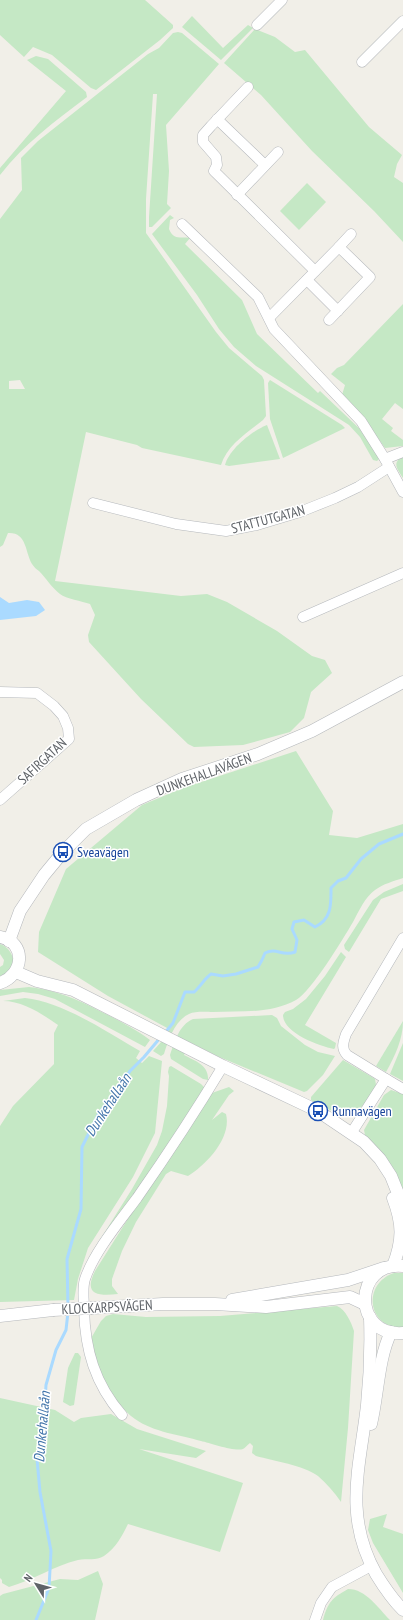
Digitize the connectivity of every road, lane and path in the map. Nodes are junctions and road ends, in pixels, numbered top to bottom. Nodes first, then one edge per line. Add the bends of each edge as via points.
1 (282, 0) edge
2 (403, 21) edge
3 (257, 25) dead end
4 (362, 62) dead end
5 (248, 87) dead end
6 (217, 119) junction
7 (278, 152) dead end
8 (265, 165) junction
9 (237, 195) junction
10 (182, 224) dead end
11 (351, 234) dead end
12 (338, 247) junction
13 (315, 271) junction
14 (307, 280) junction
15 (338, 310) junction
16 (269, 318) junction
17 (329, 320) dead end
18 (403, 452) edge
19 (387, 463) junction
20 (403, 492) edge
21 (93, 503) dead end
22 (403, 573) edge
23 (303, 616) dead end
24 (403, 682) edge
25 (0, 692) edge
26 (0, 800) edge
27 (403, 938) edge
28 (5, 939) edge
29 (16, 972) junction
30 (0, 983) edge
31 (223, 1066) junction
32 (386, 1079) junction
33 (403, 1089) edge
34 (352, 1132) junction
35 (364, 1142) junction
36 (403, 1206) edge
37 (393, 1267) edge
38 (215, 1304) junction
39 (365, 1304) junction
40 (0, 1316) edge
41 (370, 1317) junction
42 (397, 1332) edge
43 (122, 1414) dead end
44 (357, 1479) junction
45 (371, 1566) junction
46 (403, 1610) edge
47 (315, 1620) edge

1 - 3 street
2 - 4 street
5 - 6 street
6 - 8 street
6 - 9 street via 203,135 203,142 216,157 217,165 214,171
7 - 8 street
8 - 9 street
9 - 13 street
10 - 16 street via 258,297
11 - 12 street
12 - 13 street
12 - 15 street via 370,277
13 - 14 street
14 - 15 street
14 - 16 street
15 - 17 street
16 - 19 street via 274,329 361,421
18 - 19 street, STATTUTGATAN
19 - 20 street
19 - 21 street, STATTUTGATAN via 358,487 335,498 257,525 226,531 176,524
22 - 23 street
24 - 28 street, DUNKEHALLAVÄGEN via 312,731 258,754 182,779 136,800 86,829 44,875
25 - 26 street, SAFIRGATAN via 37,693 63,716 69,739
27 - 32 street via 343,1043 347,1055
28 - 29 street via 18,954
29 - 30 street
29 - 31 street via 37,981 73,990
31 - 34 street via 318,1111
31 - 43 street via 150,1179 100,1250 85,1281 86,1340 92,1363 109,1399
32 - 33 street
32 - 34 street
34 - 35 street
35 - 36 street via 391,1176
35 - 37 street via 386,1181 399,1213 402,1234
37 - 38 street via 348,1280
37 - 39 street via 375,1275 368,1285
38 - 39 street via 266,1307 350,1297
38 - 40 street, KLOCKARPSVÄGEN, bridge via 53,1310
39 - 41 street
41 - 42 street via 379,1327
41 - 44 street via 371,1356
42 - 44 street via 387,1341 376,1402
44 - 45 street via 358,1530
45 - 46 street
45 - 47 street via 332,1587 321,1603

